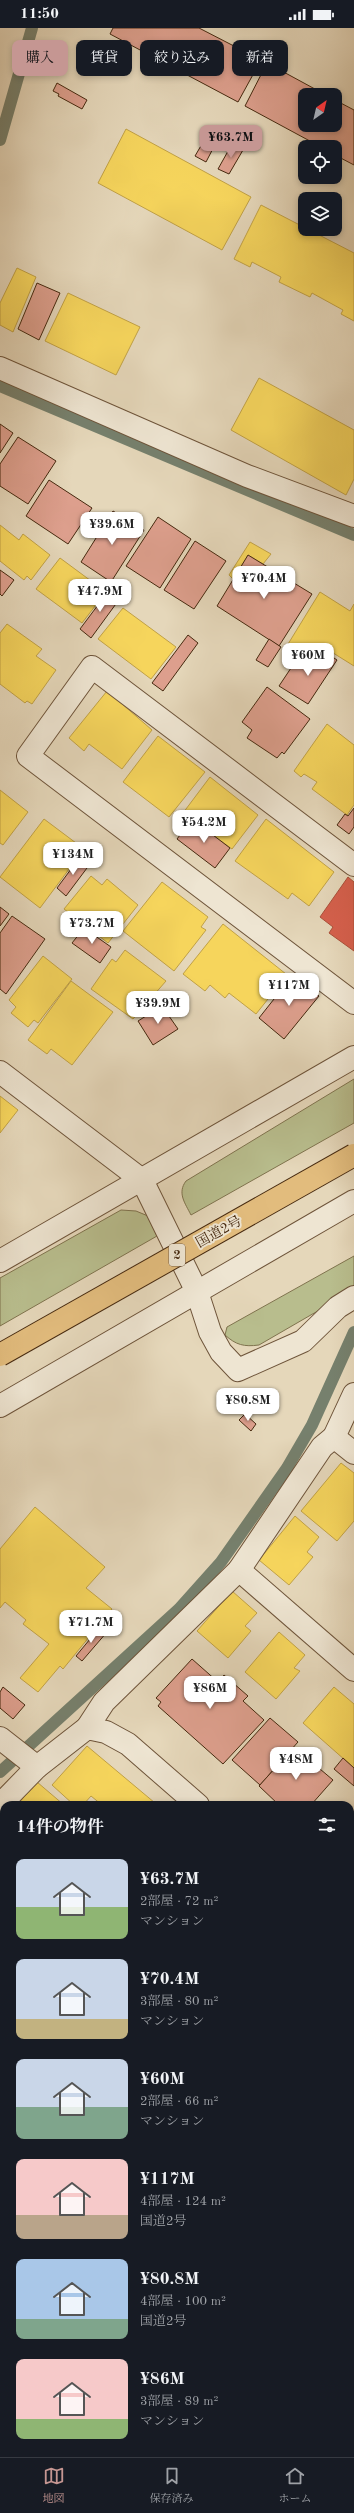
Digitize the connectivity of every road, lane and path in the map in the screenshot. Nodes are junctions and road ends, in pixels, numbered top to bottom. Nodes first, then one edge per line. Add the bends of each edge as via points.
1 (0, 368) edge
2 (354, 516) edge
3 (354, 865) edge
4 (354, 1003) edge
5 (354, 1057) edge
6 (0, 1072) edge
7 (354, 1155) edge
8 (142, 1180) junction
9 (354, 1201) edge
10 (0, 1261) edge
11 (197, 1292) junction
12 (354, 1297) edge
13 (0, 1355) edge
14 (354, 1394) edge
15 (0, 1406) edge
16 (334, 1437) junction
17 (354, 1453) edge
18 (239, 1570) junction
19 (354, 1670) edge
20 (88, 1728) junction
21 (19, 1753) edge
22 (1, 1801) edge
23 (193, 1801) edge

1 - 2 street via 247,476
3 - 4 street via 92,667 28,756
5 - 8 street
6 - 8 street
7 - 13 main road, 国道2号 / 2, bridge
8 - 10 street
8 - 11 street
9 - 11 street
11 - 12 street via 210,1332 221,1352 238,1370 303,1341 338,1307
11 - 15 street
14 - 16 street
16 - 17 street
16 - 18 street via 322,1447
18 - 19 street
18 - 20 street via 104,1702
20 - 21 street
20 - 23 street via 106,1732 128,1744
21 - 22 street

